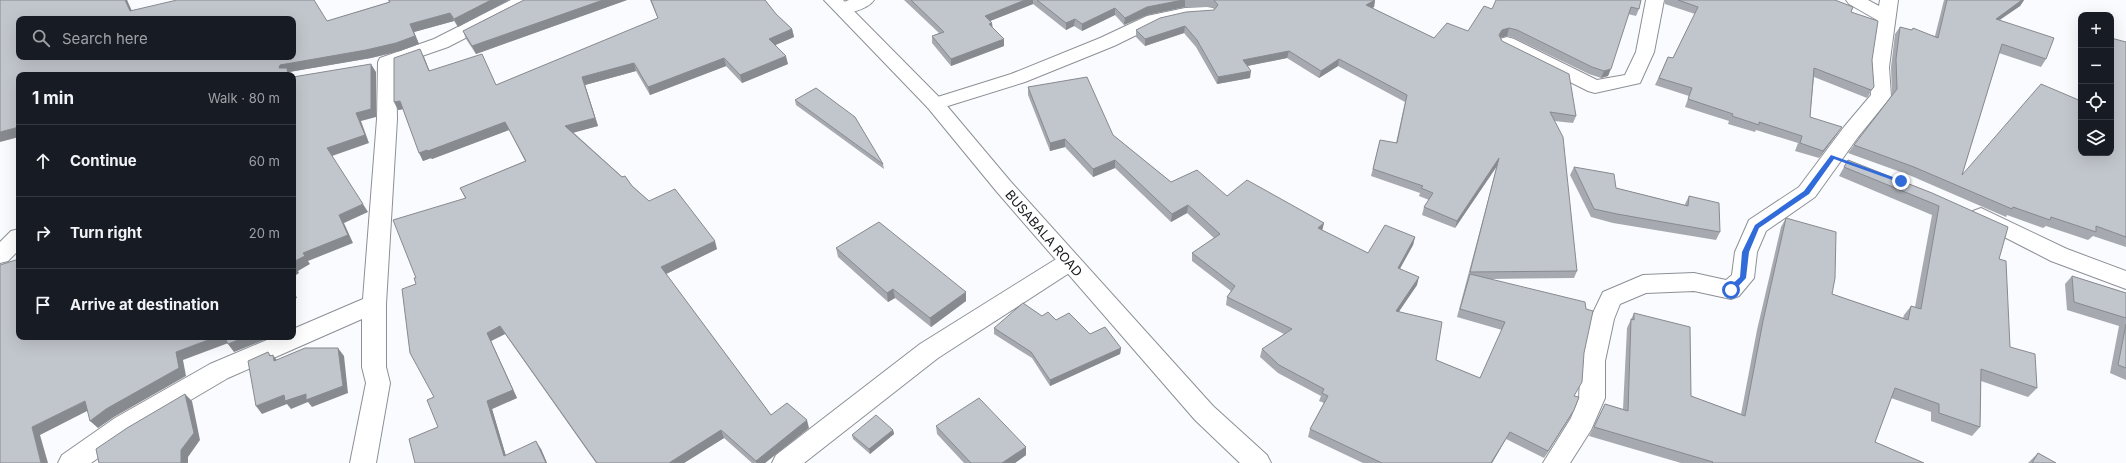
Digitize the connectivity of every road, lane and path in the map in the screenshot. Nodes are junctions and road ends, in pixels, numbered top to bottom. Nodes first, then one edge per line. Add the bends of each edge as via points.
1 (525, 0) edge
2 (865, 0) edge
3 (1655, 0) edge
4 (1855, 0) edge
5 (838, 5) edge
6 (1887, 9) edge
7 (1207, 12) edge
8 (1507, 43) edge
9 (935, 104) junction
10 (1833, 157) junction
11 (1856, 165) edge
12 (1964, 209) edge
13 (16, 240) edge
14 (0, 255) edge
15 (1069, 262) junction
16 (2126, 280) edge
17 (374, 304) junction
18 (296, 338) edge
19 (291, 340) edge
20 (72, 463) edge
21 (363, 463) edge
22 (785, 463) edge
23 (1258, 463) edge
24 (1556, 463) edge

1 - 17 street via 441,43 378,64 387,119
2 - 5 street
3 - 8 street via 1645,52 1633,79 1595,87
4 - 6 street
5 - 9 street, BUSABALA ROAD
6 - 10 street via 1879,67 1880,96
7 - 9 street via 1185,13 1153,20 1107,42 1018,78
9 - 15 street, BUSABALA ROAD
10 - 11 street
10 - 24 street via 1807,192 1757,226 1746,252 1743,278 1731,290 1694,282 1643,284 1611,298 1602,319 1593,361 1592,398 1582,423
12 - 16 street via 2059,254
13 - 14 street
15 - 22 street via 930,351
15 - 23 street, BUSABALA ROAD via 1204,413
17 - 18 street
17 - 21 street via 374,367 378,383
19 - 20 street via 219,371 124,426

